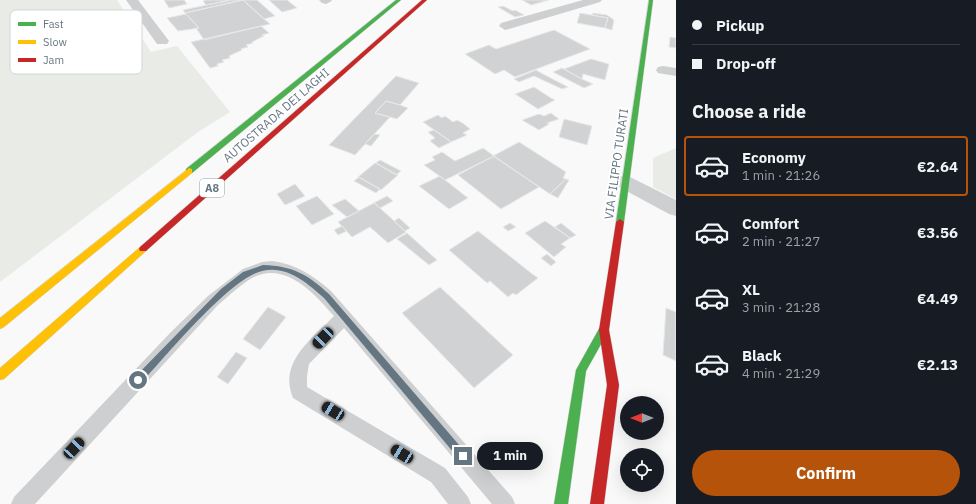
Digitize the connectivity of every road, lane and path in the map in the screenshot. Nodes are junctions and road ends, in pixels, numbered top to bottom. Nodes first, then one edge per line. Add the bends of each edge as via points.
1 (132, 0) edge
2 (399, 0) edge
3 (425, 0) edge
4 (596, 0) edge
5 (651, 0) edge
6 (139, 10) edge
7 (142, 14) edge
8 (505, 26) dead end
9 (162, 41) dead end
10 (626, 182) junction
11 (676, 209) edge
12 (112, 233) junction
13 (20, 296) dead end
14 (344, 317) junction
15 (0, 324) edge
16 (604, 330) junction
17 (0, 375) edge
18 (22, 504) edge
19 (461, 504) edge
20 (505, 504) edge
21 (561, 504) edge
22 (597, 504) edge

1 - 6 street
2 - 12 main road, AUTOSTRADA DEI LAGHI / A8
3 - 17 main road, AUTOSTRADA DEI LAGHI / A8
4 - 8 street
5 - 10 main road, VIA FILIPPO TURATI
7 - 9 street
10 - 11 street
10 - 16 main road, VIA FILIPPO TURATI
12 - 13 main road
12 - 15 main road, AUTOSTRADA DEI LAGHI / A8
14 - 18 lane via 310,280 294,272 263,268 246,274 191,323
14 - 19 lane via 302,360 298,376 299,392 438,475
14 - 20 lane
16 - 21 main road, VIA FILIPPO TURATI via 582,370
16 - 22 main road, VIA FILIPPO TURATI via 613,385

